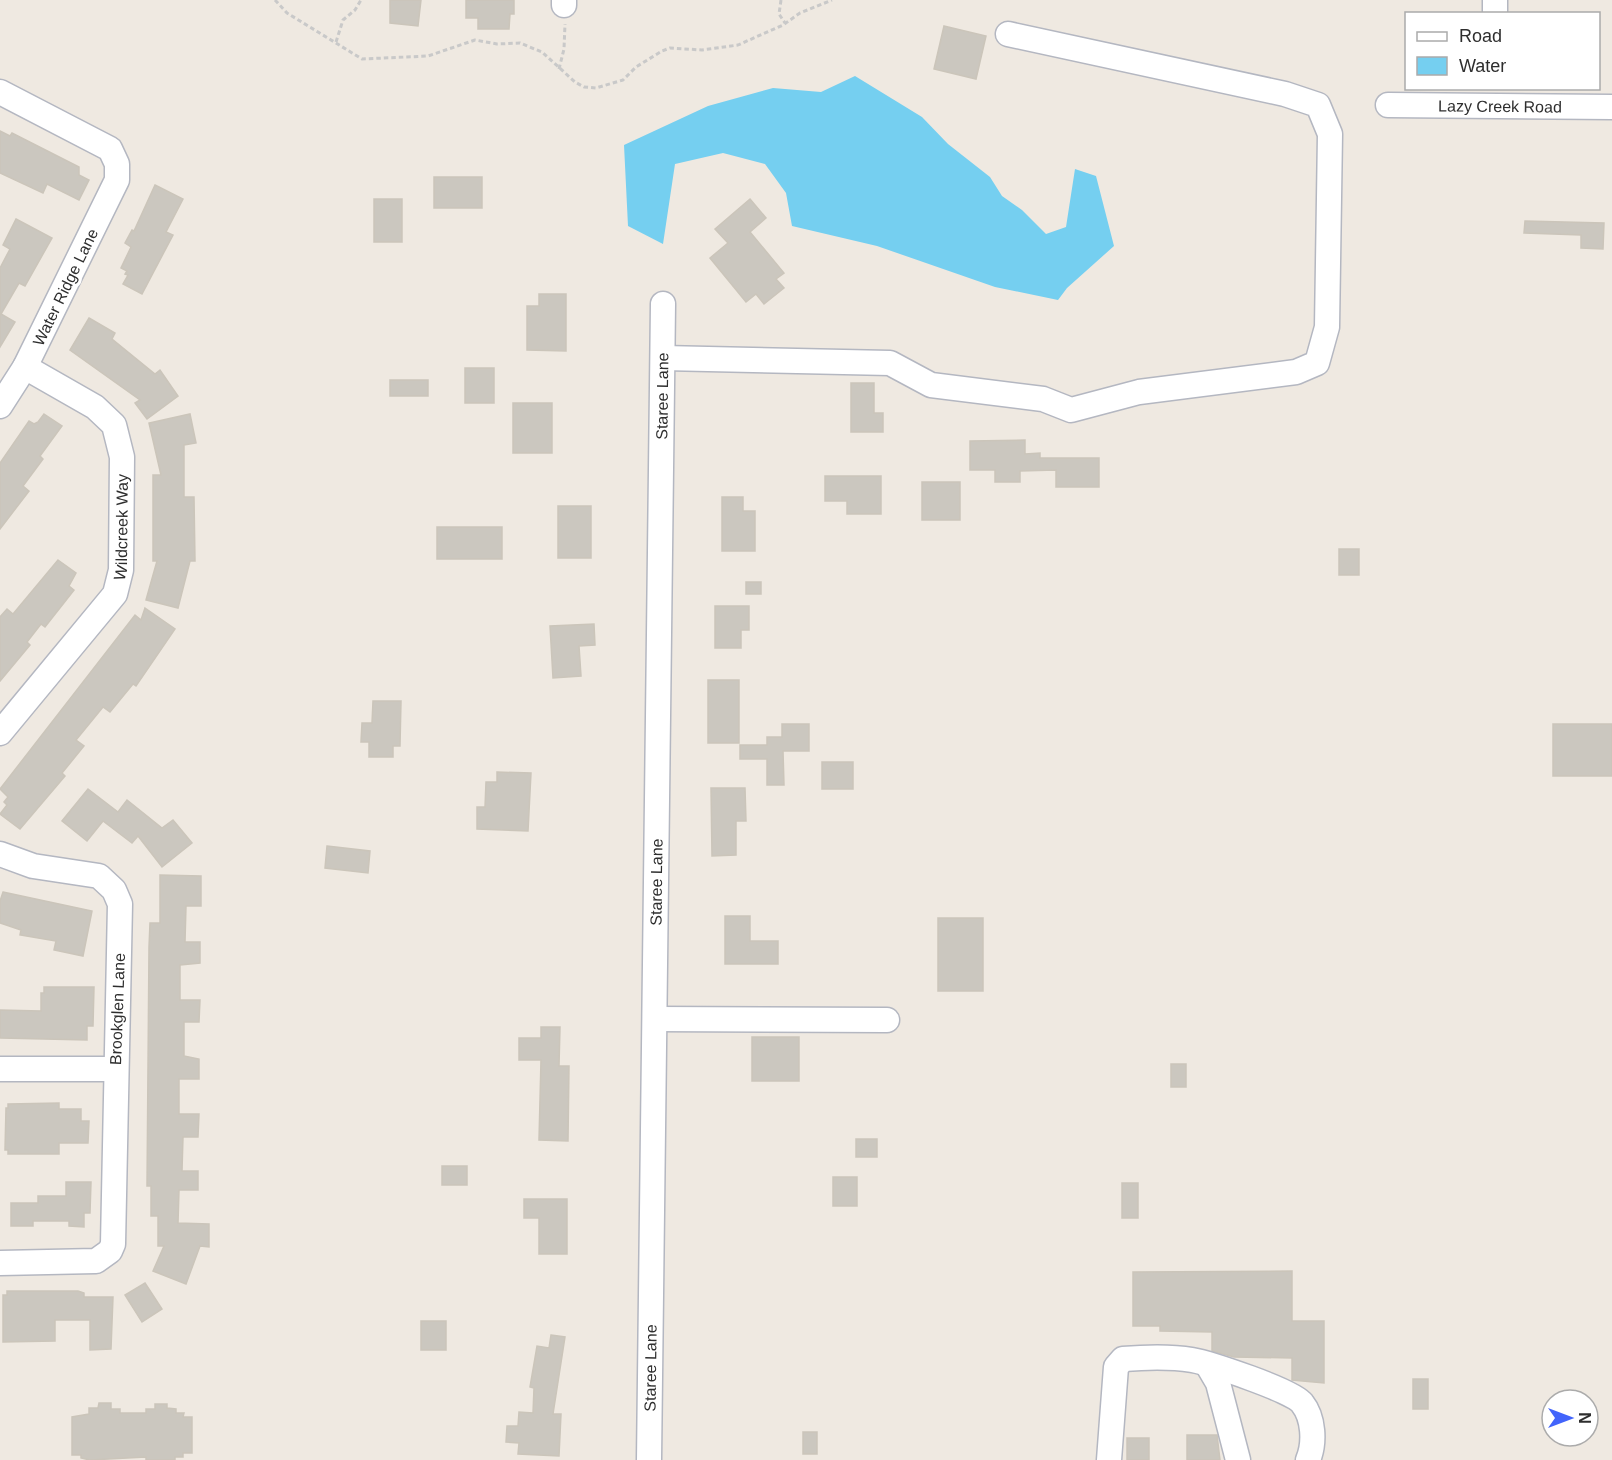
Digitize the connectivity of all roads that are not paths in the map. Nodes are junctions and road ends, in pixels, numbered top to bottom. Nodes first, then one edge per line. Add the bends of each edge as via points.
1 (1008, 34) dead end
2 (0, 92) edge
3 (1494, 97) edge
4 (1388, 105) dead end
5 (1612, 107) edge
6 (663, 304) dead end
7 (663, 358) junction
8 (25, 367) junction
9 (0, 406) edge
10 (0, 733) edge
11 (0, 854) edge
12 (656, 1019) junction
13 (887, 1020) dead end
14 (0, 1069) edge
15 (115, 1069) junction
16 (0, 1263) edge
17 (1209, 1366) junction
18 (649, 1460) edge
19 (1109, 1460) edge
20 (1238, 1460) edge
21 (1308, 1460) edge

1 - 7 street via 1285,94 1318,105 1330,134 1327,327 1317,363 1296,372 1139,392 1071,410 1043,399 931,385 890,363
2 - 8 street, Water Ridge Lane via 110,149 117,164 117,180
3 - 4 street, Lazy Creek Road
3 - 5 street, Lazy Creek Road
6 - 7 street, Staree Lane
7 - 12 street, Staree Lane
8 - 9 street, Water Ridge Lane
8 - 10 street, Wildcreek Way via 95,406 114,425 122,457 121,570 115,594
11 - 15 street, Brookglen Lane via 33,866 99,876 118,896
12 - 13 street
12 - 18 street, Staree Lane
14 - 15 street
15 - 16 street, Brookglen Lane via 114,1235 110,1251 96,1261
17 - 19 street via 1193,1360 1123,1359 1116,1367
17 - 20 street via 1218,1383
17 - 21 street via 1287,1391 1302,1402 1312,1435

